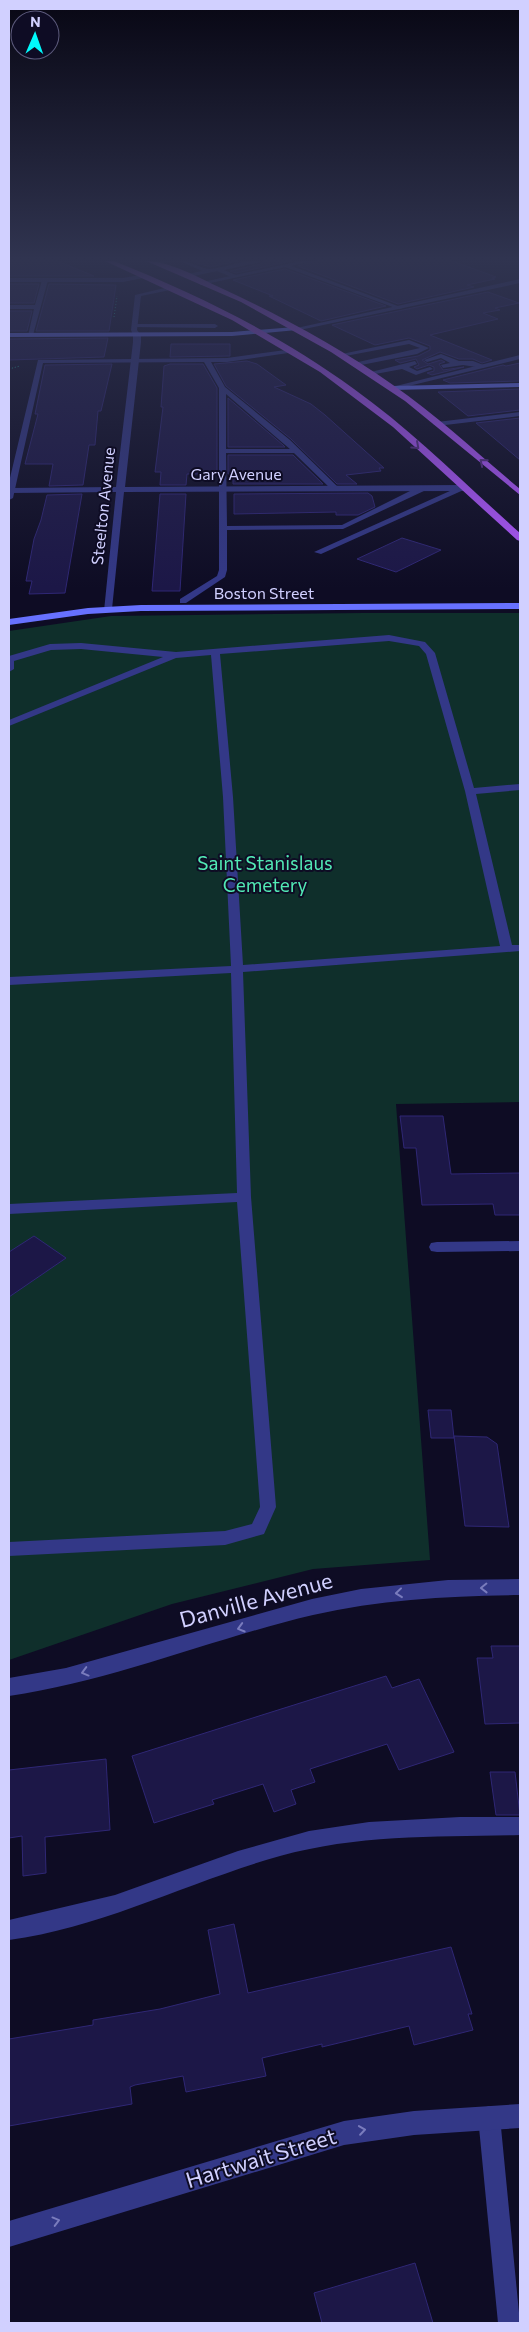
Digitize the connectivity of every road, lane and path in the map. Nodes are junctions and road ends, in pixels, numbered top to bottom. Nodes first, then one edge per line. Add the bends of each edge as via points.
1 (38, 370) edge
2 (134, 370) edge
3 (212, 370) edge
4 (320, 370) edge
5 (365, 370) edge
6 (392, 370) edge
7 (410, 370) edge
8 (418, 370) edge
9 (467, 370) edge
10 (413, 371) junction
11 (370, 373) junction
12 (430, 379) junction
13 (520, 385) edge
14 (448, 387) junction
15 (222, 388) junction
16 (392, 388) junction
17 (520, 414) edge
18 (473, 419) junction
19 (437, 424) junction
20 (483, 427) dead end
21 (222, 451) junction
22 (297, 451) junction
23 (335, 488) junction
24 (422, 488) junction
25 (464, 488) junction
26 (222, 489) junction
27 (120, 490) junction
28 (10, 493) edge
29 (520, 493) edge
30 (222, 528) junction
31 (520, 538) edge
32 (318, 552) dead end
33 (520, 599) edge
34 (183, 601) junction
35 (107, 606) junction
36 (520, 606) edge
37 (9, 615) edge
38 (9, 622) edge
39 (215, 652) junction
40 (176, 655) junction
41 (9, 670) edge
42 (9, 723) edge
43 (520, 787) edge
44 (470, 791) junction
45 (520, 948) edge
46 (507, 949) junction
47 (237, 969) junction
48 (9, 981) edge
49 (244, 1197) junction
50 (9, 1209) edge
51 (520, 1246) edge
52 (437, 1247) dead end
53 (9, 1549) edge
54 (520, 1587) edge
55 (9, 1687) edge
56 (520, 1826) edge
57 (9, 1930) edge
58 (520, 2116) edge
59 (489, 2117) junction
60 (9, 2234) edge
61 (510, 2323) edge

1 - 28 lane
2 - 27 street, Steelton Avenue
3 - 15 lane
4 -> 25 main road via 379,413
5 - 11 main road
6 - 11 lane
7 - 10 lane
8 - 10 lane
9 - 12 street
10 - 12 lane
11 - 16 main road
12 - 14 main road
12 - 16 street
13 - 14 main road
14 - 16 main road
15 - 21 lane
15 - 22 lane
16 - 19 main road
17 - 18 lane
18 - 19 lane
18 - 20 lane
29 -> 19 main road
21 - 22 lane
21 - 26 lane
22 - 23 lane
23 - 24 street, Gary Avenue
23 - 26 street, Gary Avenue
24 - 25 street, Gary Avenue
24 - 30 lane via 343,526
25 - 31 main road
25 - 32 lane
26 - 27 street, Gary Avenue
26 - 30 lane
27 - 28 street, Gary Avenue
27 - 35 street, Steelton Avenue
30 - 34 lane via 221,577
33 - 34 main road, Boston Street
34 - 35 main road, Boston Street
35 - 36 main road, Boston Street
35 - 37 main road, Boston Street
35 - 38 main road, Boston Street
39 - 40 lane
39 - 44 lane via 389,638 422,644 430,654
39 - 47 lane via 228,797
40 - 41 lane via 81,646 50,647 10,659
40 - 42 lane
43 - 44 lane
44 - 46 lane
45 - 46 lane
46 - 47 lane
47 - 48 lane
47 - 49 lane
49 - 50 lane
49 - 53 lane via 268,1507 258,1529 225,1538
51 - 52 street
54 -> 55 street, Danville Avenue via 448,1588 361,1597 312,1607 66,1677
56 - 57 lane via 401,1828 330,1836 280,1847 116,1904 53,1922
58 - 59 street, Hartwait Street
60 -> 59 street, Hartwait Street via 344,2133
59 - 61 lane

